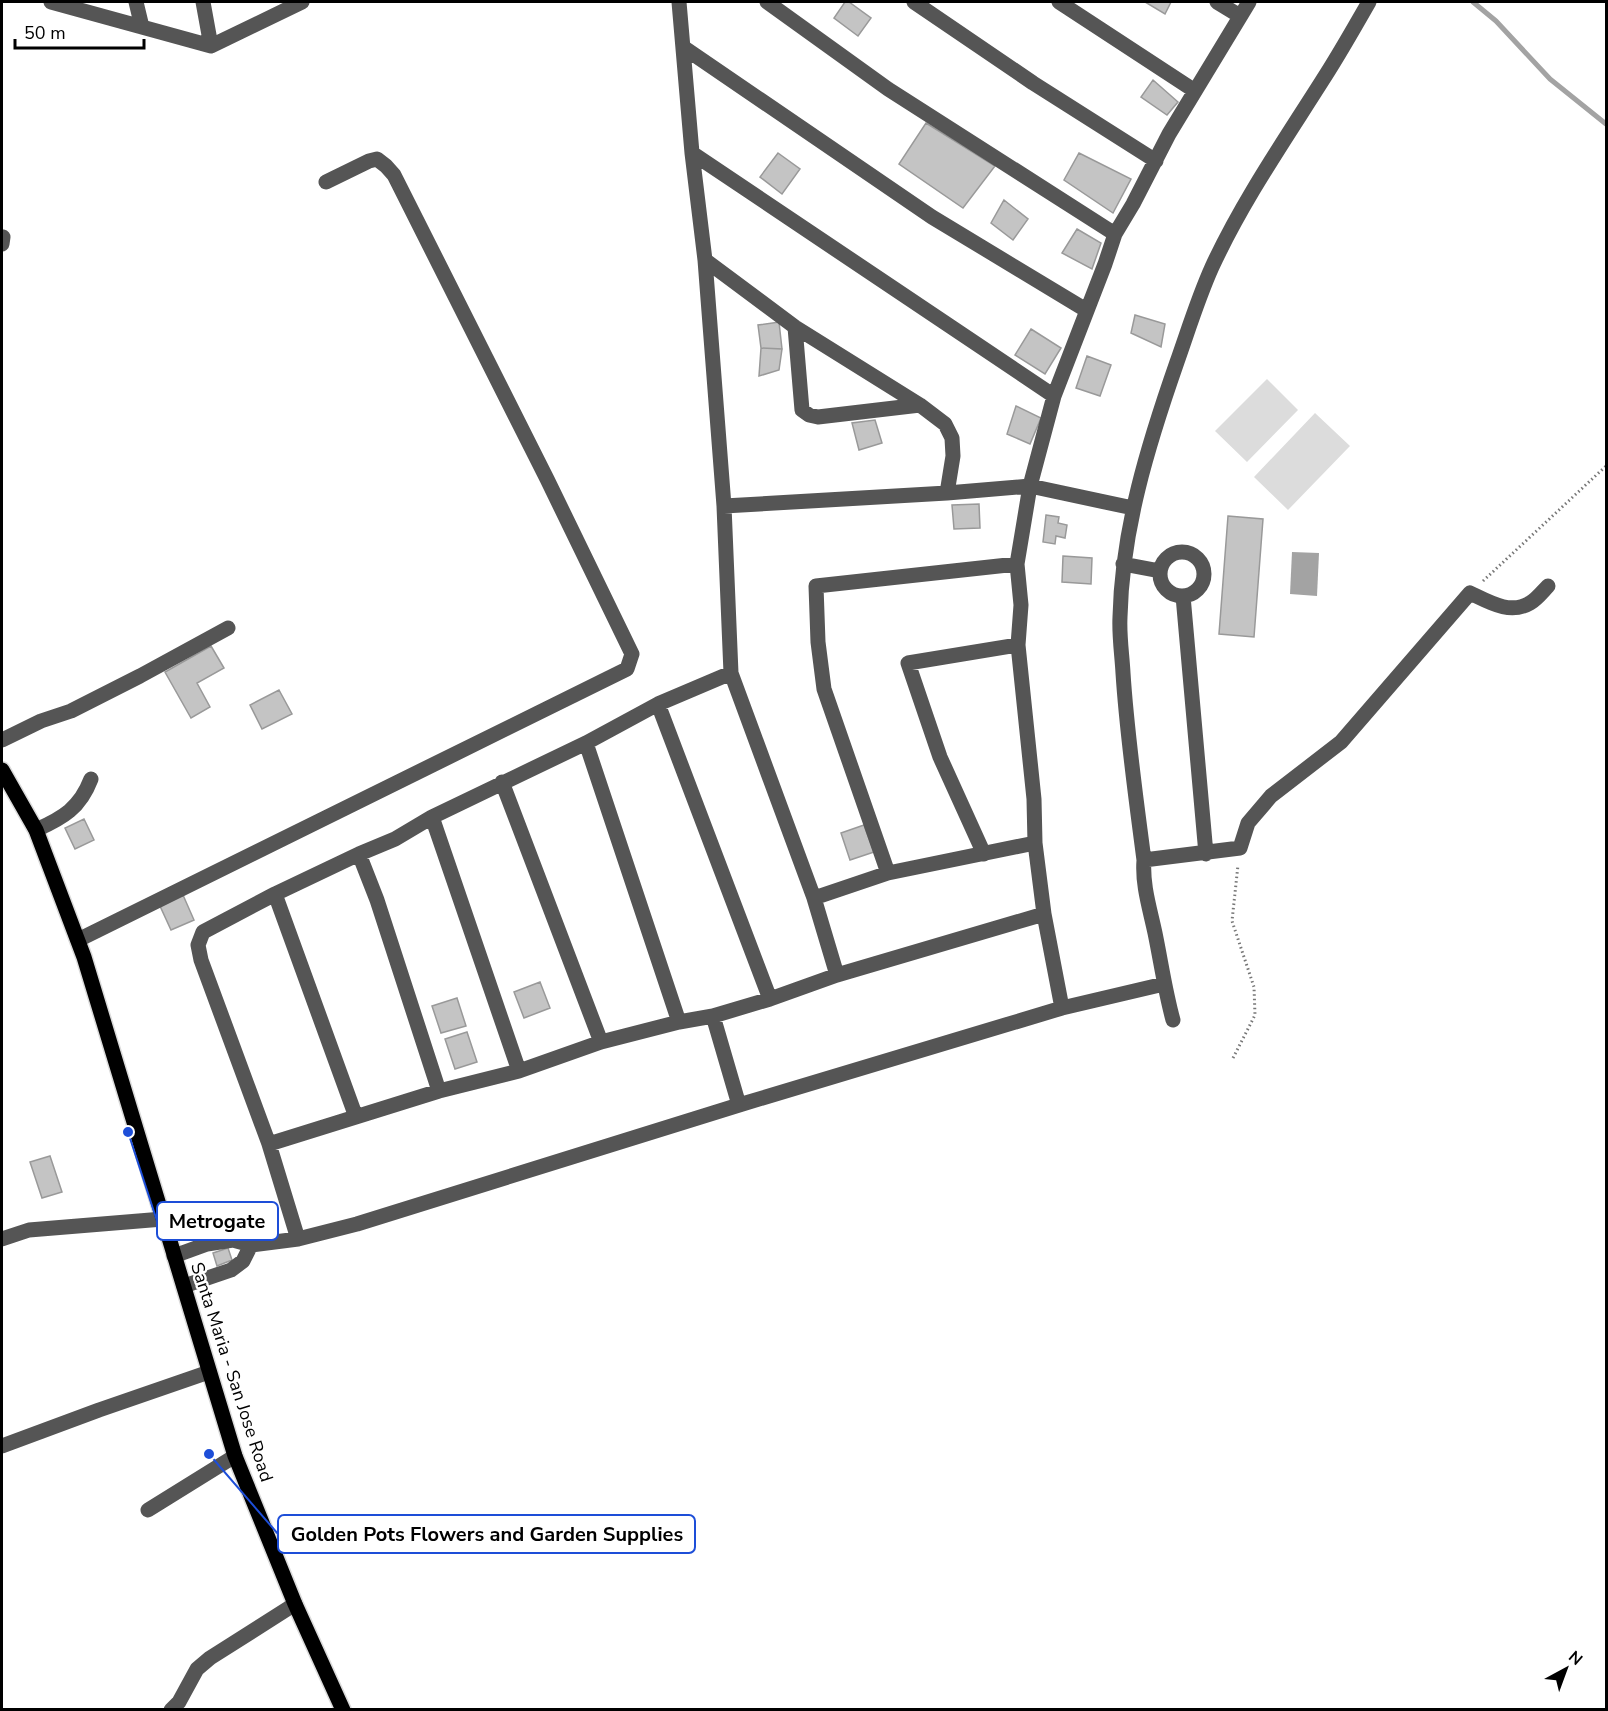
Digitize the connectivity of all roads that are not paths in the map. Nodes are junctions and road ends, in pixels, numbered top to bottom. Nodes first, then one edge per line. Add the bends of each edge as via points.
1 (51, 2) edge
2 (136, 2) edge
3 (202, 2) edge
4 (679, 2) edge
5 (767, 2) edge
6 (914, 2) edge
7 (1059, 2) edge
8 (1217, 2) edge
9 (1249, 2) edge
10 (1368, 2) edge
11 (294, 4) edge
12 (1240, 16) junction
13 (142, 27) junction
14 (211, 46) junction
15 (683, 47) junction
16 (1195, 91) junction
17 (692, 153) junction
18 (1156, 161) junction
19 (326, 182) dead end
20 (1115, 234) junction
21 (705, 260) junction
22 (1086, 310) junction
23 (795, 327) junction
24 (1054, 396) junction
25 (920, 405) junction
26 (1030, 486) junction
27 (947, 493) junction
28 (724, 506) junction
29 (1133, 508) junction
30 (1017, 564) junction
31 (1123, 564) junction
32 (1160, 571) junction
33 (1548, 586) dead end
34 (1183, 596) junction
35 (228, 628) dead end
36 (1018, 645) junction
37 (731, 673) junction
38 (658, 704) junction
39 (2, 740) edge
40 (586, 743) junction
41 (2, 770) edge
42 (91, 779) dead end
43 (502, 782) junction
44 (432, 817) junction
45 (36, 830) junction
46 (1035, 843) junction
47 (359, 854) junction
48 (984, 854) junction
49 (1206, 854) junction
50 (1144, 860) junction
51 (888, 873) junction
52 (275, 894) junction
53 (814, 898) junction
54 (1044, 914) junction
55 (78, 940) junction
56 (837, 975) junction
57 (1164, 984) junction
58 (771, 999) junction
59 (1062, 1008) junction
60 (713, 1016) junction
61 (1173, 1020) dead end
62 (678, 1022) junction
63 (601, 1042) junction
64 (519, 1071) junction
65 (439, 1091) junction
66 (739, 1105) junction
67 (356, 1117) junction
68 (269, 1144) junction
69 (163, 1219) junction
70 (2, 1239) edge
71 (298, 1239) junction
72 (251, 1245) junction
73 (174, 1256) junction
74 (184, 1286) junction
75 (209, 1372) junction
76 (2, 1446) edge
77 (235, 1456) junction
78 (148, 1509) dead end
79 (296, 1604) junction
80 (171, 1710) edge
81 (343, 1710) edge

1 - 13 street
2 - 13 street
3 - 14 street
4 - 15 street
5 - 20 street via 888,89
6 - 18 street
7 - 16 street
8 - 12 street
9 - 12 street
10 - 29 street via 1212,267 1145,458
11 - 14 street
12 - 16 street
13 - 14 street
15 - 17 street
15 - 22 street via 932,217
16 - 18 street
17 - 21 street
17 - 24 street
18 - 20 street
19 - 55 street via 377,159 394,175 632,654 627,669
20 - 22 street
21 - 23 street
21 - 28 street
22 - 24 street
23 - 25 street
23 - 25 street via 802,410 809,415
24 - 26 street
25 - 27 street via 945,424 952,438
26 - 27 street
26 - 29 street
26 - 30 street
27 - 28 street
28 - 37 street
29 - 31 street
30 - 36 street via 1021,605
30 - 51 street via 816,586 824,689
31 - 32 street
31 - 50 street via 1119,619 1128,740
32 - 34 street via 1168,591
32 - 34 street via 1162,563 1174,553 1196,556 1204,569 1202,584 1191,595
33 - 49 street via 1530,603 1518,608 1500,608 1470,593 1341,742 1271,796 1248,823 1240,848
34 - 49 street
35 - 39 street via 71,711
36 - 46 street
36 - 48 street via 908,663 940,757
37 - 38 street
37 - 53 street
38 - 40 street
38 - 58 street
40 - 43 street
40 - 62 street
41 - 45 main road, Santa Maria - San Jose Road
42 - 45 street via 73,808
43 - 44 street
43 - 63 street
44 - 47 street
44 - 64 street
45 - 55 main road, Santa Maria - San Jose Road
46 - 48 street
46 - 54 street
47 - 52 street
47 - 65 street
48 - 51 street
49 - 50 street
50 - 57 street via 1143,875
51 - 53 street
52 - 67 street
52 - 68 street via 203,932 198,945
53 - 56 street
54 - 56 street
54 - 59 street
55 - 69 main road, Santa Maria - San Jose Road
56 - 58 street
57 - 59 street
57 - 61 street
58 - 60 street
59 - 66 street
60 - 62 street
60 - 66 street
62 - 63 street
63 - 64 street
64 - 65 street
65 - 67 street
66 - 71 street
67 - 68 street
68 - 71 street
69 - 70 street via 29,1230
69 - 73 main road, Santa Maria - San Jose Road
71 - 72 street
72 - 73 street via 233,1240
72 - 74 street via 243,1261 231,1270
73 - 74 main road, Santa Maria - San Jose Road
74 - 75 main road, Santa Maria - San Jose Road
75 - 76 street
75 - 77 main road, Santa Maria - San Jose Road
77 - 78 street
77 - 79 main road, Santa Maria - San Jose Road
79 - 80 street via 197,1669
79 - 81 main road, Santa Maria - San Jose Road

